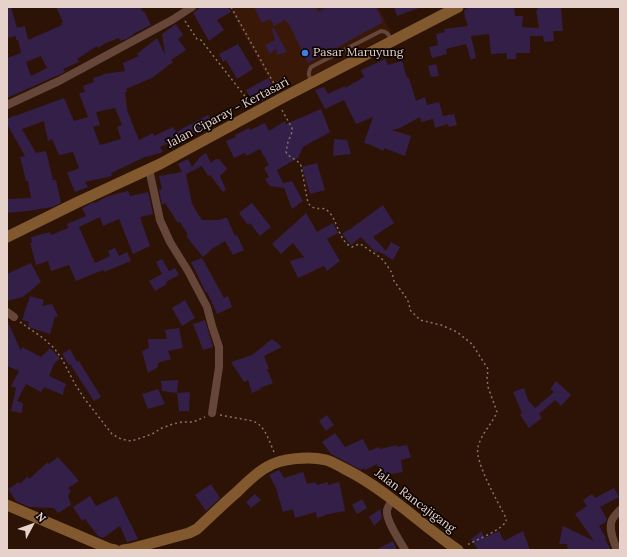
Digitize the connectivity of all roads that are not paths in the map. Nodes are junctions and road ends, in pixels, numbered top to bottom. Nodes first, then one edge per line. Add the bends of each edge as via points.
1 (192, 7) edge
2 (458, 7) edge
3 (7, 105) edge
4 (149, 169) junction
5 (7, 237) edge
6 (212, 413) road end
7 (393, 499) junction
8 (7, 504) edge
9 (620, 510) edge
10 (461, 548) edge
11 (115, 550) edge
12 (123, 550) edge
13 (405, 550) edge
14 (617, 550) edge

1 - 3 street via 59,81
2 - 4 main road, Jalan Ciparay - Kertasari
4 - 5 main road, Jalan Ciparay - Kertasari
4 - 6 street via 160,220 207,307 219,347 219,367
7 - 10 main road, Jalan Rancajigang via 439,536
7 - 12 main road, Jalan Rancajigang via 327,460 295,458 267,466 197,529
7 - 13 street via 387,512
8 - 11 main road
9 - 14 street via 611,523

